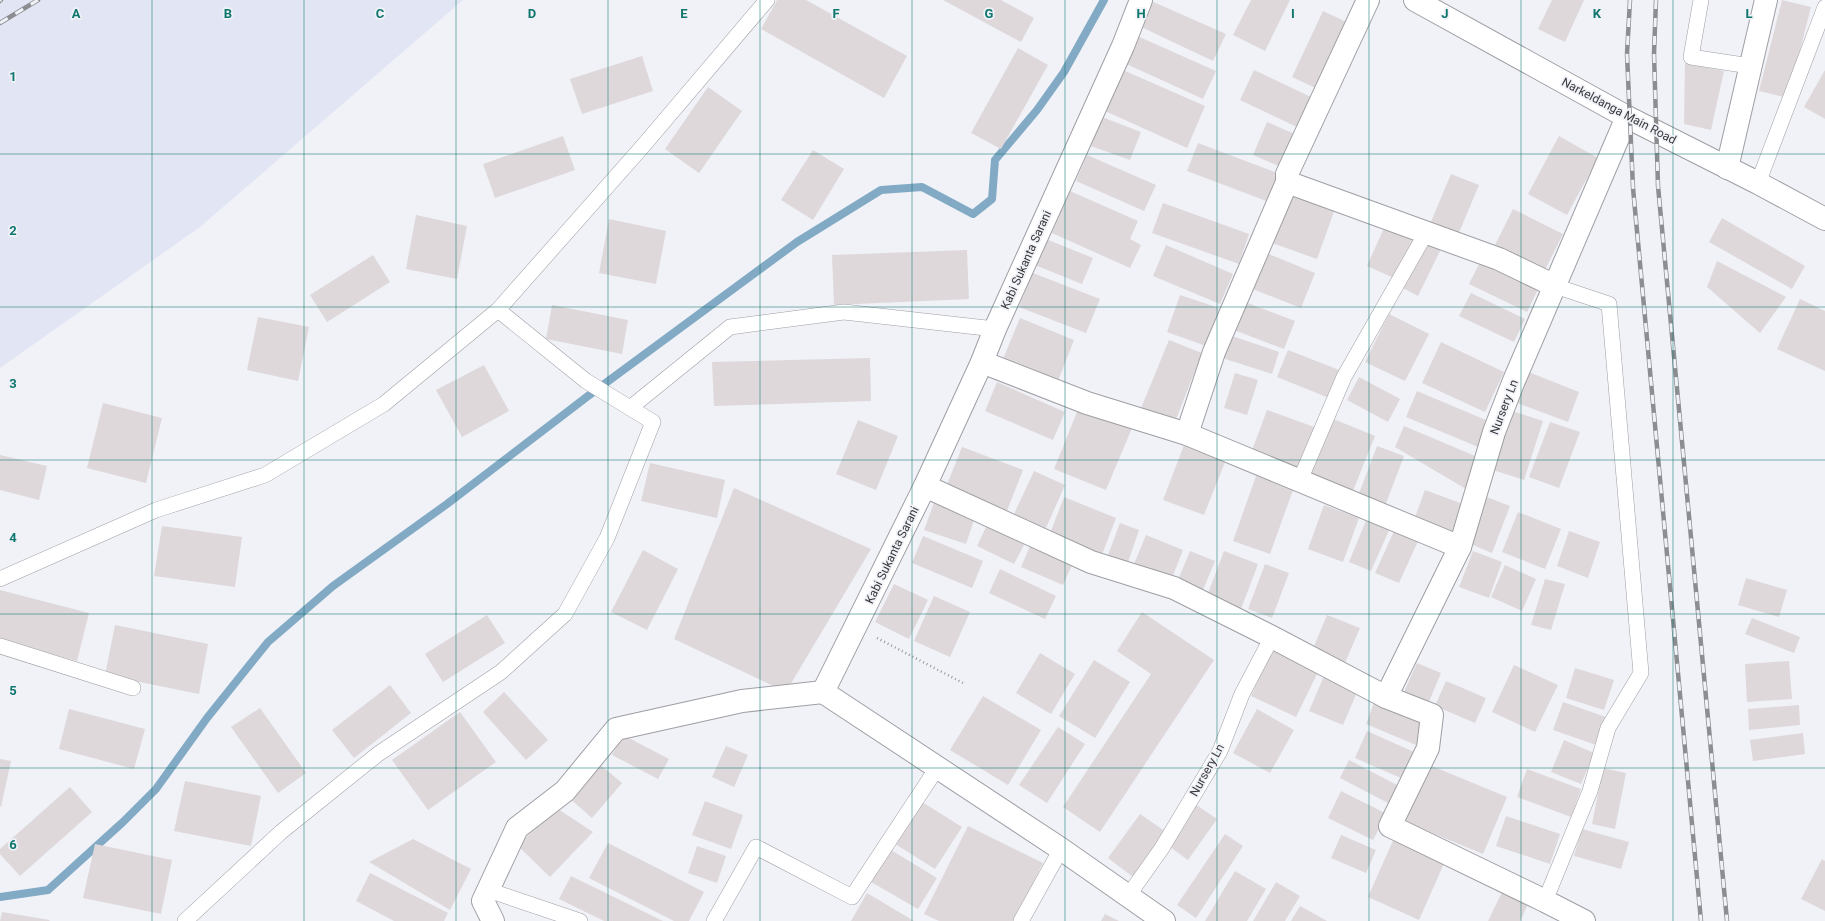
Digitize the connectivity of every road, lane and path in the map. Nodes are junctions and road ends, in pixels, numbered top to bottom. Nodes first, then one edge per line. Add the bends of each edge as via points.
1 (767, 0) edge
2 (1141, 0) edge
3 (1368, 0) edge
4 (1415, 0) edge
5 (1701, 0) edge
6 (1766, 0) edge
7 (1825, 7) edge
8 (1750, 66) junction
9 (1627, 117) junction
10 (1727, 168) junction
11 (1287, 182) junction
12 (1758, 183) junction
13 (1825, 220) edge
14 (1426, 233) junction
15 (1555, 286) junction
16 (498, 310) junction
17 (995, 329) junction
18 (982, 362) junction
19 (630, 408) junction
20 (1187, 434) junction
21 (1300, 480) junction
22 (925, 486) junction
23 (1460, 547) junction
24 (0, 579) edge
25 (856, 627) junction
26 (1272, 637) junction
27 (0, 646) edge
28 (963, 683) dead end
29 (133, 688) dead end
30 (823, 692) junction
31 (1386, 697) junction
32 (937, 768) junction
33 (1061, 849) junction
34 (488, 890) junction
35 (1128, 896) junction
36 (1545, 901) junction
37 (185, 921) edge
38 (492, 921) edge
39 (580, 921) edge
40 (714, 921) edge
41 (1021, 921) edge
42 (1164, 921) edge
43 (1584, 921) edge

1 - 16 lane via 643,146
2 - 17 street, Kabi Sukanta Sarani via 1123,46
3 - 11 street via 1287,174
4 - 9 street, Narkeldanga Main Road
5 - 8 lane via 1691,57
6 - 8 street
7 - 12 lane
8 - 10 street
9 - 10 street, Narkeldanga Main Road
9 - 15 street, Nursery Ln
10 - 12 street, Narkeldanga Main Road
11 - 14 street
11 - 20 street via 1214,352
12 - 13 street, Narkeldanga Main Road
14 - 15 street via 1499,259
14 - 21 lane via 1344,376
15 - 23 street, Nursery Ln via 1494,432
15 - 36 lane via 1609,304 1641,673 1608,728 1590,790
16 - 19 lane via 586,381
16 - 24 lane via 384,404 265,475 156,510
17 - 18 street, Kabi Sukanta Sarani
17 - 19 lane via 844,312 730,327
18 - 20 street via 1087,403
18 - 22 street, Kabi Sukanta Sarani
19 - 37 lane via 653,422 607,538 565,614 501,672 378,754 287,827
20 - 21 street
21 - 23 street
22 - 25 street, Kabi Sukanta Sarani
22 - 26 street via 1091,562 1174,588
23 - 31 street, Nursery Ln
25 - 28 path
25 - 30 street, Kabi Sukanta Sarani
26 - 31 street
26 - 35 lane, Nursery Ln via 1242,694 1220,751 1162,848
27 - 29 lane
30 - 32 street
30 - 34 street via 742,701 616,729 565,792 517,828
31 - 36 street via 1432,715 1428,748 1390,826
32 - 33 street
32 - 40 lane via 852,897 756,847
33 - 35 street
33 - 41 lane
34 - 38 street via 483,900
34 - 39 lane
35 - 42 street
36 - 43 street

